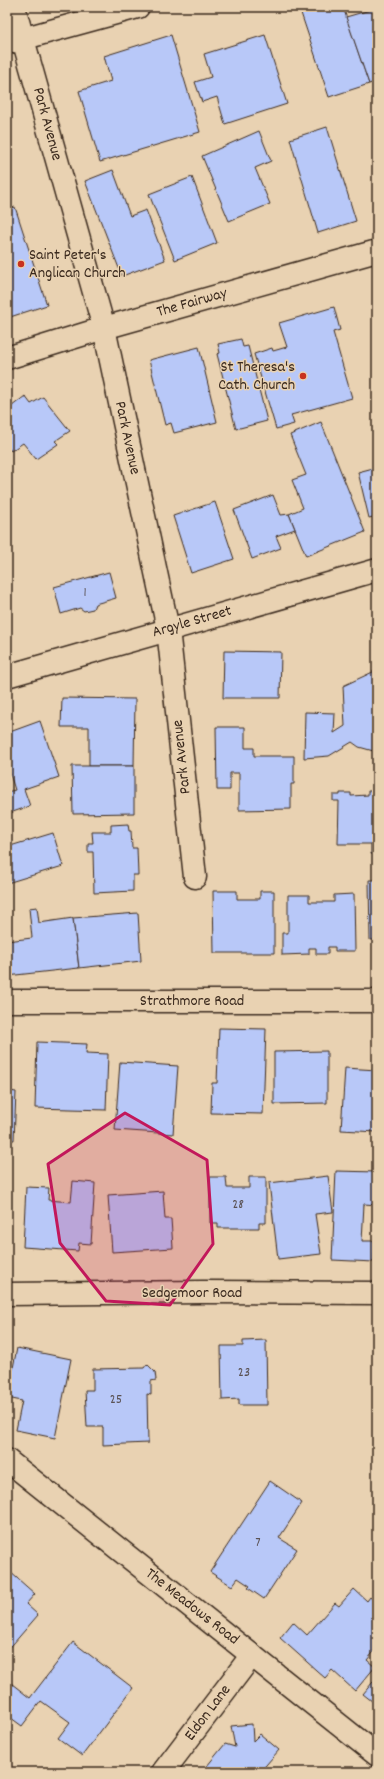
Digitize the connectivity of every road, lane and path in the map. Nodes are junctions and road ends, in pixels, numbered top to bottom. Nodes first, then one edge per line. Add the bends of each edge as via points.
1 (14, 7) edge
2 (138, 7) edge
3 (15, 41) edge
4 (377, 251) edge
5 (104, 328) junction
6 (7, 358) edge
7 (377, 570) edge
8 (168, 629) junction
9 (7, 676) edge
10 (195, 877) dead end
11 (7, 1001) edge
12 (377, 1001) edge
13 (377, 1293) edge
14 (7, 1294) edge
15 (7, 1460) edge
16 (252, 1655) junction
17 (377, 1755) edge
18 (163, 1772) edge

1 - 3 street, Park Avenue
2 - 3 street
3 - 5 street, Park Avenue
4 - 5 street, The Fairway
5 - 6 street, The Fairway
5 - 8 street, Park Avenue
7 - 8 street, Argyle Street
8 - 9 street, Argyle Street
8 - 10 street, Park Avenue
11 - 12 street, Strathmore Road
13 - 14 street, Sedgemoor Road
15 - 16 street, The Meadows Road
16 - 17 street, The Meadows Road
16 - 18 street, Eldon Lane

